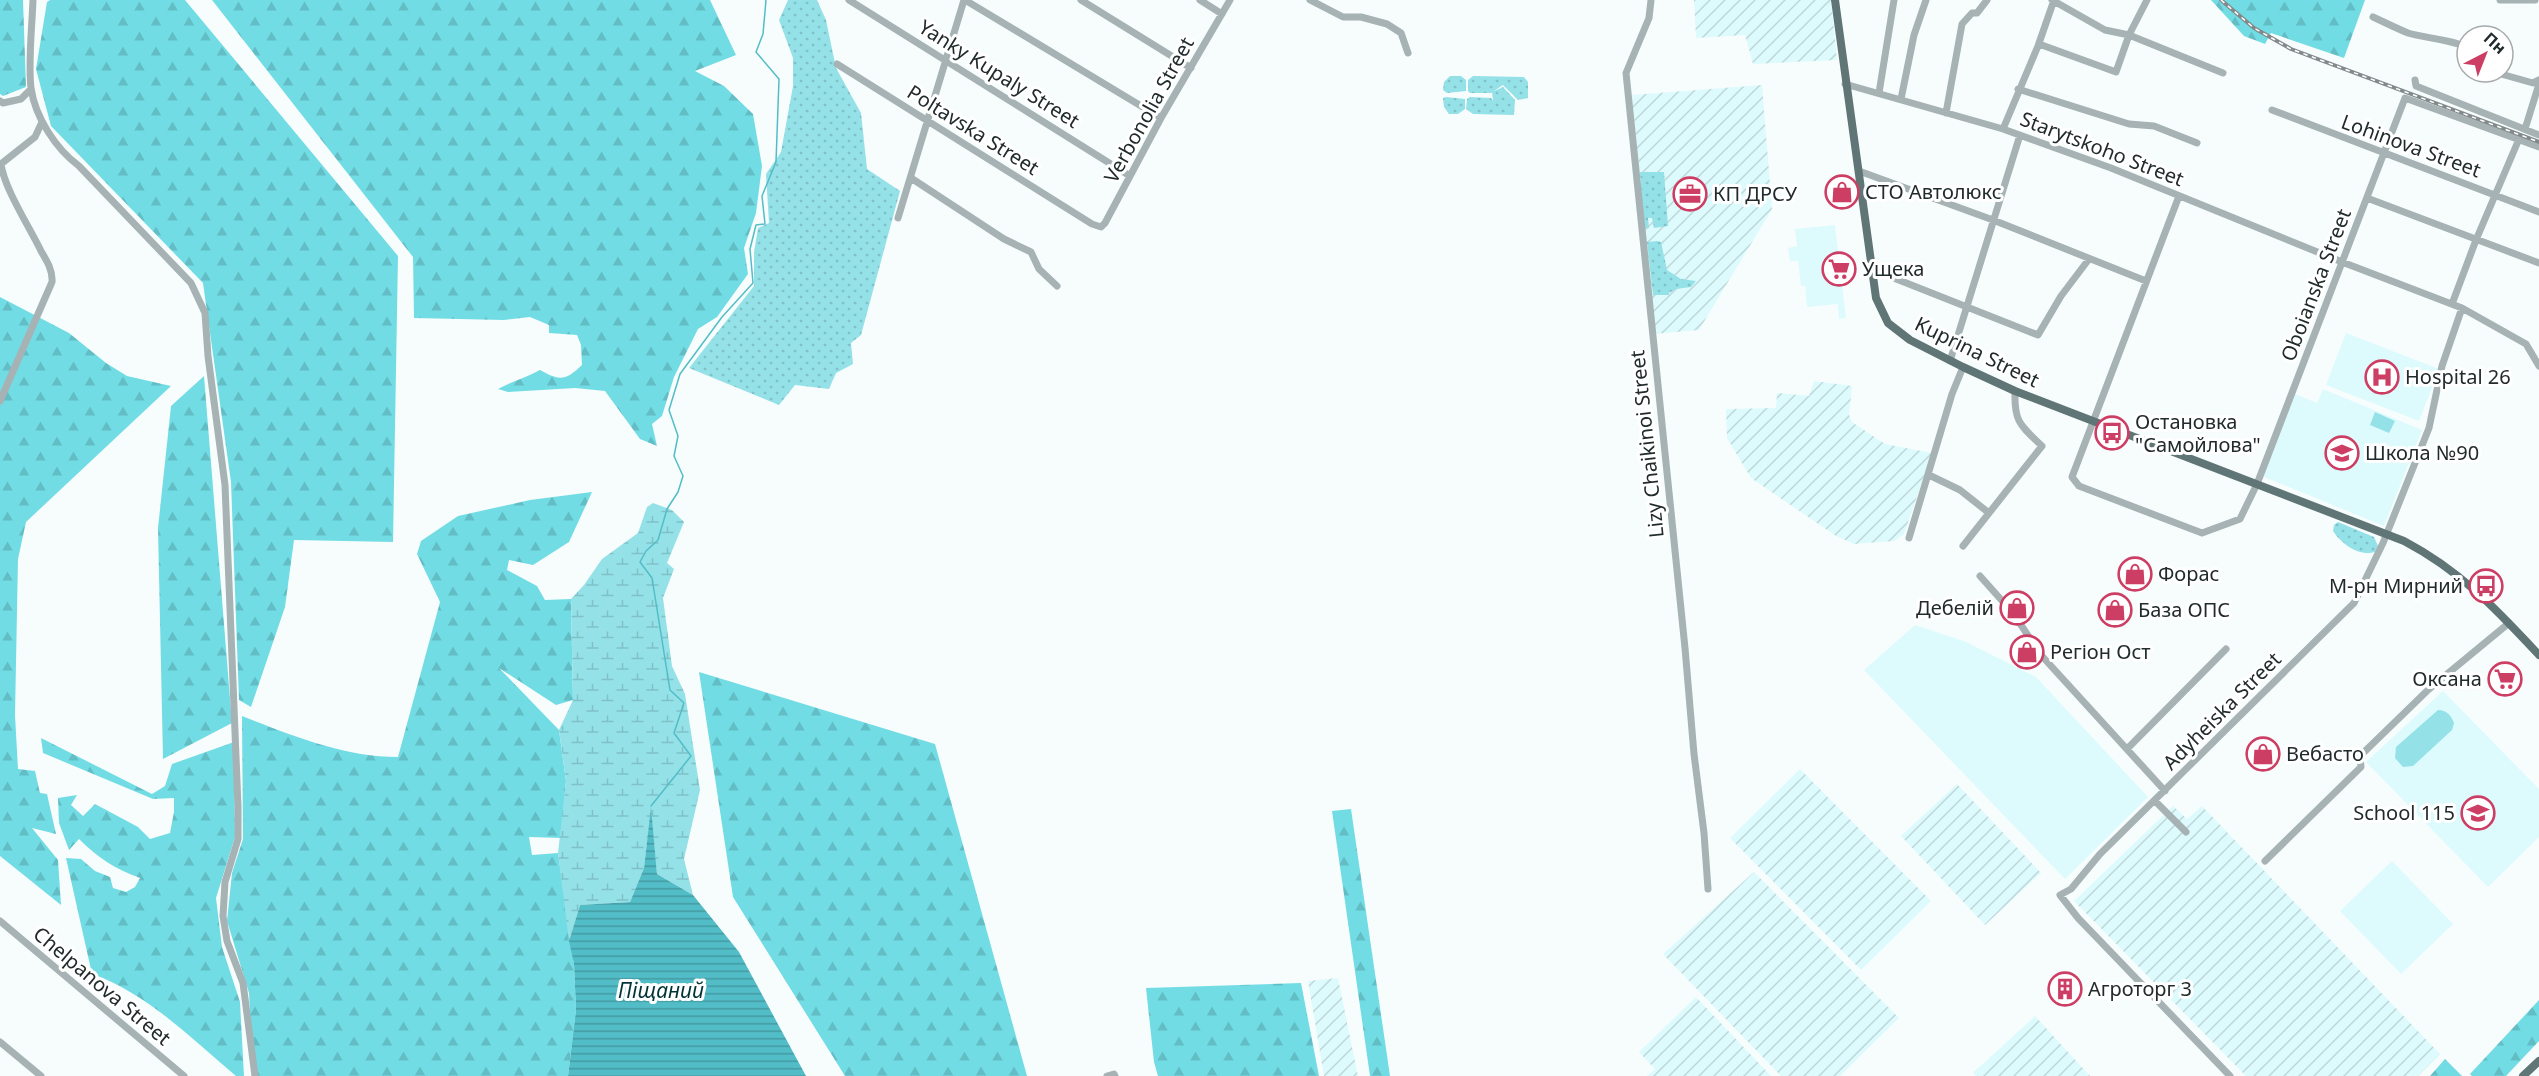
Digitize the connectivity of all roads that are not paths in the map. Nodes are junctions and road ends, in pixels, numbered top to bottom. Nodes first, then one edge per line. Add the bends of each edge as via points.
1 (33, 0) edge
2 (849, 0) edge
3 (965, 0) edge
4 (1081, 0) edge
5 (1200, 0) edge
6 (1230, 0) edge
7 (1310, 0) edge
8 (1651, 0) edge
9 (1835, 0) edge
10 (1894, 0) edge
11 (1926, 0) edge
12 (1987, 0) edge
13 (2053, 0) edge
14 (2147, 0) edge
15 (2500, 0) edge
16 (2535, 0) edge
17 (1222, 14) junction
18 (2373, 17) dead end
19 (2129, 35) junction
20 (2455, 43) edge
21 (2039, 44) junction
22 (1408, 53) dead end
23 (947, 62) junction
24 (837, 64) dead end
25 (1191, 68) junction
26 (2223, 74) dead end
27 (2515, 77) edge
28 (2415, 80) dead end
29 (2537, 82) edge
30 (1845, 84) junction
31 (32, 89) junction
32 (2018, 89) junction
33 (1879, 93) junction
34 (1901, 99) junction
35 (0, 101) edge
36 (2272, 110) dead end
37 (1946, 112) junction
38 (1161, 118) junction
39 (42, 122) junction
40 (929, 122) junction
41 (2003, 129) junction
42 (2525, 129) junction
43 (2020, 135) junction
44 (2539, 135) edge
45 (2521, 140) junction
46 (2197, 143) dead end
47 (2539, 147) edge
48 (2384, 153) junction
49 (1859, 171) junction
50 (1130, 176) junction
51 (911, 178) junction
52 (2495, 195) junction
53 (2179, 196) junction
54 (2367, 198) junction
55 (2539, 212) edge
56 (898, 218) dead end
57 (1993, 219) junction
58 (1092, 224) joint
59 (2476, 240) junction
60 (2089, 258) junction
61 (2342, 262) junction
62 (2539, 263) edge
63 (1871, 269) junction
64 (2146, 281) junction
65 (1057, 286) dead end
66 (2452, 304) junction
67 (1967, 307) junction
68 (2462, 308) junction
69 (1950, 361) junction
70 (2539, 366) edge
71 (1963, 368) junction
72 (2015, 391) junction
73 (0, 401) edge
74 (2093, 421) junction
75 (1929, 475) junction
76 (2257, 484) junction
77 (1989, 513) junction
78 (2386, 535) junction
79 (1909, 538) dead end
80 (1964, 546) dead end
81 (1980, 576) dead end
82 (2509, 623) junction
83 (2226, 649) dead end
84 (2539, 655) edge
85 (2127, 749) junction
86 (2165, 791) junction
87 (2156, 801) junction
88 (2186, 832) dead end
89 (2265, 861) dead end
90 (1708, 889) dead end
91 (0, 921) edge
92 (0, 1042) edge
93 (2539, 1061) edge
94 (40, 1076) edge
95 (184, 1076) edge
96 (255, 1076) edge
97 (1107, 1076) edge
98 (1115, 1076) edge
99 (2230, 1076) edge
100 (2523, 1076) edge

1 - 31 street
2 - 23 street, Yanky Kupaly Street
3 - 23 street
3 - 38 street
4 - 25 street
5 - 17 street
6 - 17 street, Verbonolia Street
7 - 22 street via 1343,17 1387,24 1401,33
8 - 90 street, Lizy Chaikinoi Street via 1649,18 1626,73
9 - 30 main road, Kuprina Street
10 - 33 street
11 - 34 street via 1914,35
12 - 37 street via 1981,10 1967,16 1962,24
13 - 19 street via 2104,30
13 - 21 street
14 - 19 street
15 - 16 street
17 - 25 street, Verbonolia Street
18 - 20 street via 2407,33
19 - 21 street via 2116,72
19 - 26 street
21 - 32 street
23 - 40 street
23 - 50 street, Yanky Kupaly Street
24 - 40 street, Poltavska Street
25 - 38 street, Verbonolia Street
27 - 29 street
28 - 42 street via 2416,86
29 - 42 street
30 - 33 street, Starytskoho Street
30 - 49 main road, Kuprina Street
31 - 35 street via 21,99
31 - 39 street
32 - 41 street
32 - 46 street via 2129,124 2154,126
33 - 34 street, Starytskoho Street
34 - 37 street, Starytskoho Street
36 - 48 street, Lohinova Street
37 - 41 street, Starytskoho Street
38 - 50 street, Verbonolia Street
39 - 73 street via 35,137 1,164 51,269 52,282
39 - 96 street via 68,158 191,283 205,313 225,485 238,806 238,839 225,882 223,916 227,941 243,983
40 - 51 street
40 - 58 street, Poltavska Street
41 - 43 street, Starytskoho Street
42 - 44 street
43 - 53 street, Starytskoho Street
43 - 57 street
45 - 47 street
45 - 48 street, Oboianska Street via 2405,98
45 - 52 street
48 - 52 street, Lohinova Street
48 - 54 street, Oboianska Street
49 - 57 street
49 - 63 main road, Kuprina Street
50 - 58 street, Verbonolia Street via 1105,224
51 - 56 street
51 - 65 street via 1004,239 1031,252 1039,269
52 - 55 street, Lohinova Street
52 - 59 street
53 - 61 street, Starytskoho Street
53 - 64 street
54 - 59 street
54 - 61 street, Oboianska Street
57 - 60 street
57 - 67 street
59 - 62 street
59 - 66 street
60 - 64 street
60 - 67 street via 2038,335
61 - 66 street, Starytskoho Street
61 - 76 street, Oboianska Street
63 - 67 street
63 - 69 main road, Kuprina Street via 1876,298 1888,324
64 - 74 street
66 - 68 street, Starytskoho Street
67 - 69 street
68 - 70 street, Starytskoho Street via 2526,344
68 - 78 street, Adyheiska Street via 2442,366 2429,428
69 - 71 main road, Kuprina Street
71 - 72 main road, Kuprina Street
71 - 75 street
72 - 74 main road, Kuprina Street
72 - 77 street via 2014,413 2019,425 2042,446
74 - 76 main road, Kuprina Street
74 - 76 street via 2072,477 2079,486 2192,530 2202,533 2240,519
75 - 77 street via 1960,490
75 - 79 street
76 - 78 main road, Kuprina Street
77 - 80 street
78 - 82 main road, Kuprina Street via 2449,568
78 - 86 street, Adyheiska Street via 2354,603
81 - 85 street via 2013,613 2047,663
82 - 84 main road, Kuprina Street
82 - 89 street via 2429,689 2360,756 2361,767
83 - 85 street
85 - 86 street
86 - 87 street, Adyheiska Street
87 - 88 street
87 - 99 street, Adyheiska Street via 2100,854 2071,889 2060,895
91 - 95 street, Chelpanova Street
92 - 94 street
93 - 100 main road
97 - 98 street

